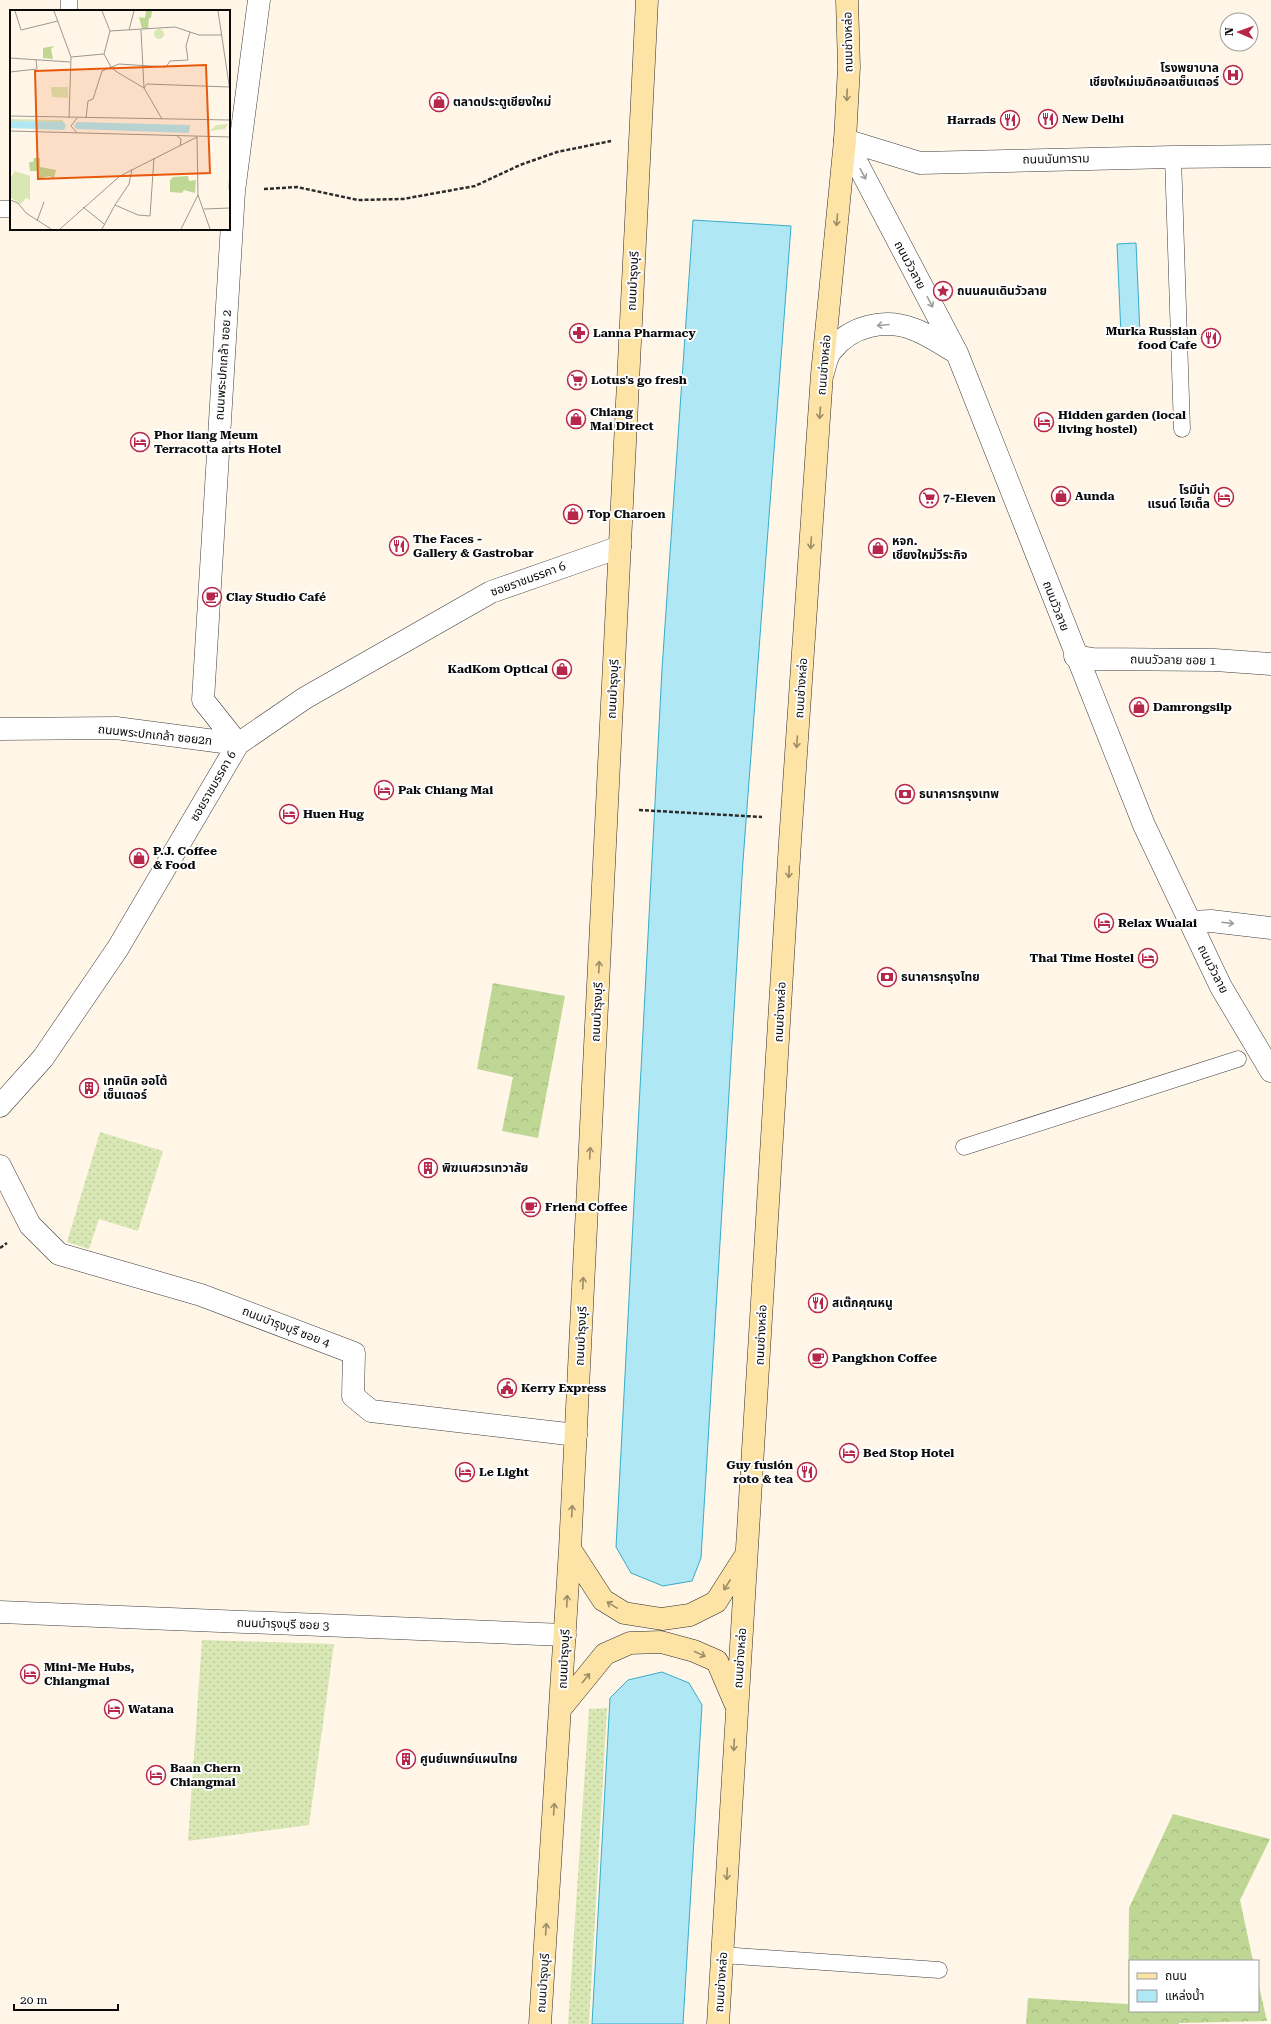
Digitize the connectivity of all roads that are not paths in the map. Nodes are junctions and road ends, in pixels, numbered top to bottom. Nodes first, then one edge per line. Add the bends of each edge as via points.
1 (259, 0) edge
2 (647, 0) edge
3 (847, 0) edge
4 (845, 140) junction
5 (1271, 156) edge
6 (1173, 157) junction
7 (231, 193) edge
8 (10, 209) edge
9 (0, 210) edge
10 (230, 211) edge
11 (229, 230) edge
12 (957, 352) junction
13 (822, 374) junction
14 (1182, 429) dead end
15 (620, 547) junction
16 (1075, 656) junction
17 (1271, 664) edge
18 (0, 729) edge
19 (238, 744) junction
20 (1190, 922) junction
21 (1271, 928) edge
22 (1238, 1059) dead end
23 (1271, 1071) edge
24 (0, 1106) edge
25 (964, 1147) dead end
26 (0, 1166) edge
27 (576, 1435) junction
28 (570, 1550) junction
29 (747, 1552) junction
30 (0, 1612) edge
31 (565, 1635) junction
32 (737, 1706) junction
33 (561, 1708) junction
34 (722, 1955) junction
35 (939, 1970) dead end
36 (540, 2024) edge
37 (718, 2024) edge

1 - 7 street, ถนนพระปกเกล้า ซอย 2
2 - 15 main road, ถนนบำรุงบุรี
3 -> 4 main road, ถนนช่างหล่อ via 849,67
4 - 6 street, ถนนนันทาราม via 920,162
4 -> 12 street, ถนนวัวลาย
4 -> 13 main road, ถนนช่างหล่อ
5 - 6 street, ถนนนันทาราม
6 - 14 lane
7 - 10 street, ถนนพระปกเกล้า ซอย 2
8 - 9 lane
11 - 19 street, ถนนพระปกเกล้า ซอย 2 via 203,700
12 -> 13 street via 913,329 886,323 860,328 845,336 830,351
12 - 16 street, ถนนวัวลาย
13 -> 29 main road, ถนนช่างหล่อ
15 - 19 street, ซอยราชมรรคา 6 via 491,592 305,698
27 -> 15 main road, ถนนบำรุงบุรี
16 - 17 street, ถนนวัวลาย ซอย 1 via 1093,659 1215,660
16 - 20 street, ถนนวัวลาย via 1144,825
18 - 19 street, ถนนพระปกเกล้า ซอย2ก via 116,728
19 - 24 street, ซอยราชมรรคา 6 via 118,948 43,1058
20 -> 21 street via 1211,921
20 - 23 street, ถนนวัวลาย via 1221,987
22 - 25 lane
26 - 27 street, ถนนบำรุงบุรี ซอย 4 via 30,1225 59,1254 202,1295 354,1353 353,1396 371,1411
28 -> 27 main road, ถนนบำรุงบุรี
29 -> 28 main road via 716,1602 690,1616 662,1619 624,1613 603,1600
31 -> 28 main road, ถนนบำรุงบุรี
29 - 32 main road, ถนนช่างหล่อ
30 - 31 street, ถนนบำรุงบุรี ซอย 3
31 - 33 main road, ถนนบำรุงบุรี
33 -> 32 main road via 605,1654 630,1644 661,1642 694,1651 717,1661
32 -> 34 main road, ถนนช่างหล่อ
36 -> 33 main road, ถนนบำรุงบุรี
34 - 35 lane
34 - 37 main road, ถนนช่างหล่อ

